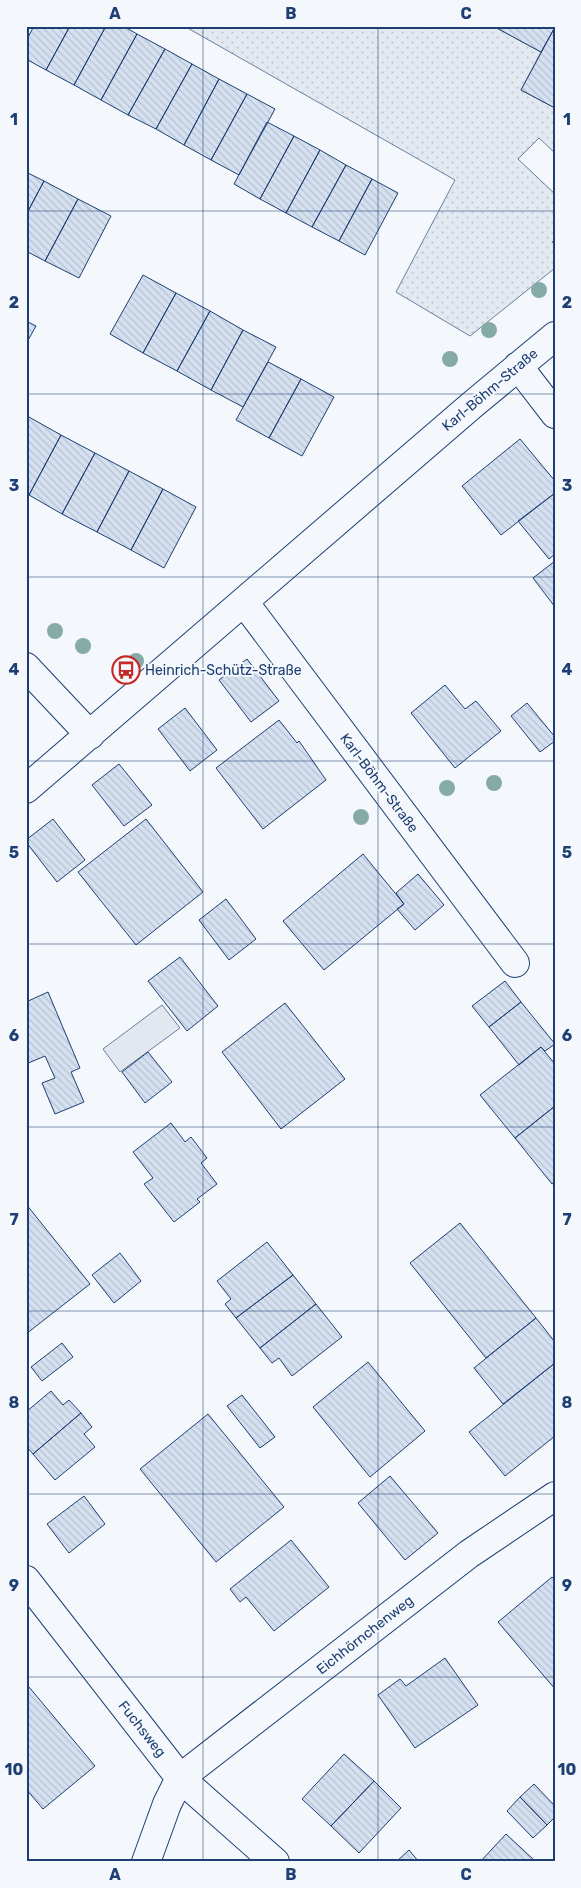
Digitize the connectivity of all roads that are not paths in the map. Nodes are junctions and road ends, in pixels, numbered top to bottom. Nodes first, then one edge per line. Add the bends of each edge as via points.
1 (555, 336) edge
2 (518, 366) junction
3 (555, 414) edge
4 (244, 602) junction
5 (26, 667) edge
6 (90, 735) junction
7 (26, 789) edge
8 (515, 963) dead end
9 (555, 1496) edge
10 (26, 1580) edge
11 (180, 1778) junction
12 (146, 1862) edge
13 (275, 1862) edge

1 - 2 street, Karl-Böhm-Straße
2 - 3 street
2 - 4 street, Karl-Böhm-Straße
4 - 6 street, Karl-Böhm-Straße
4 - 8 street, Karl-Böhm-Straße
5 - 6 street
6 - 7 street, Karl-Böhm-Straße
9 - 11 street, Eichhörnchenweg via 469,1554
10 - 11 street, Fuchsweg
11 - 12 street
11 - 13 street, Fuchsweg

